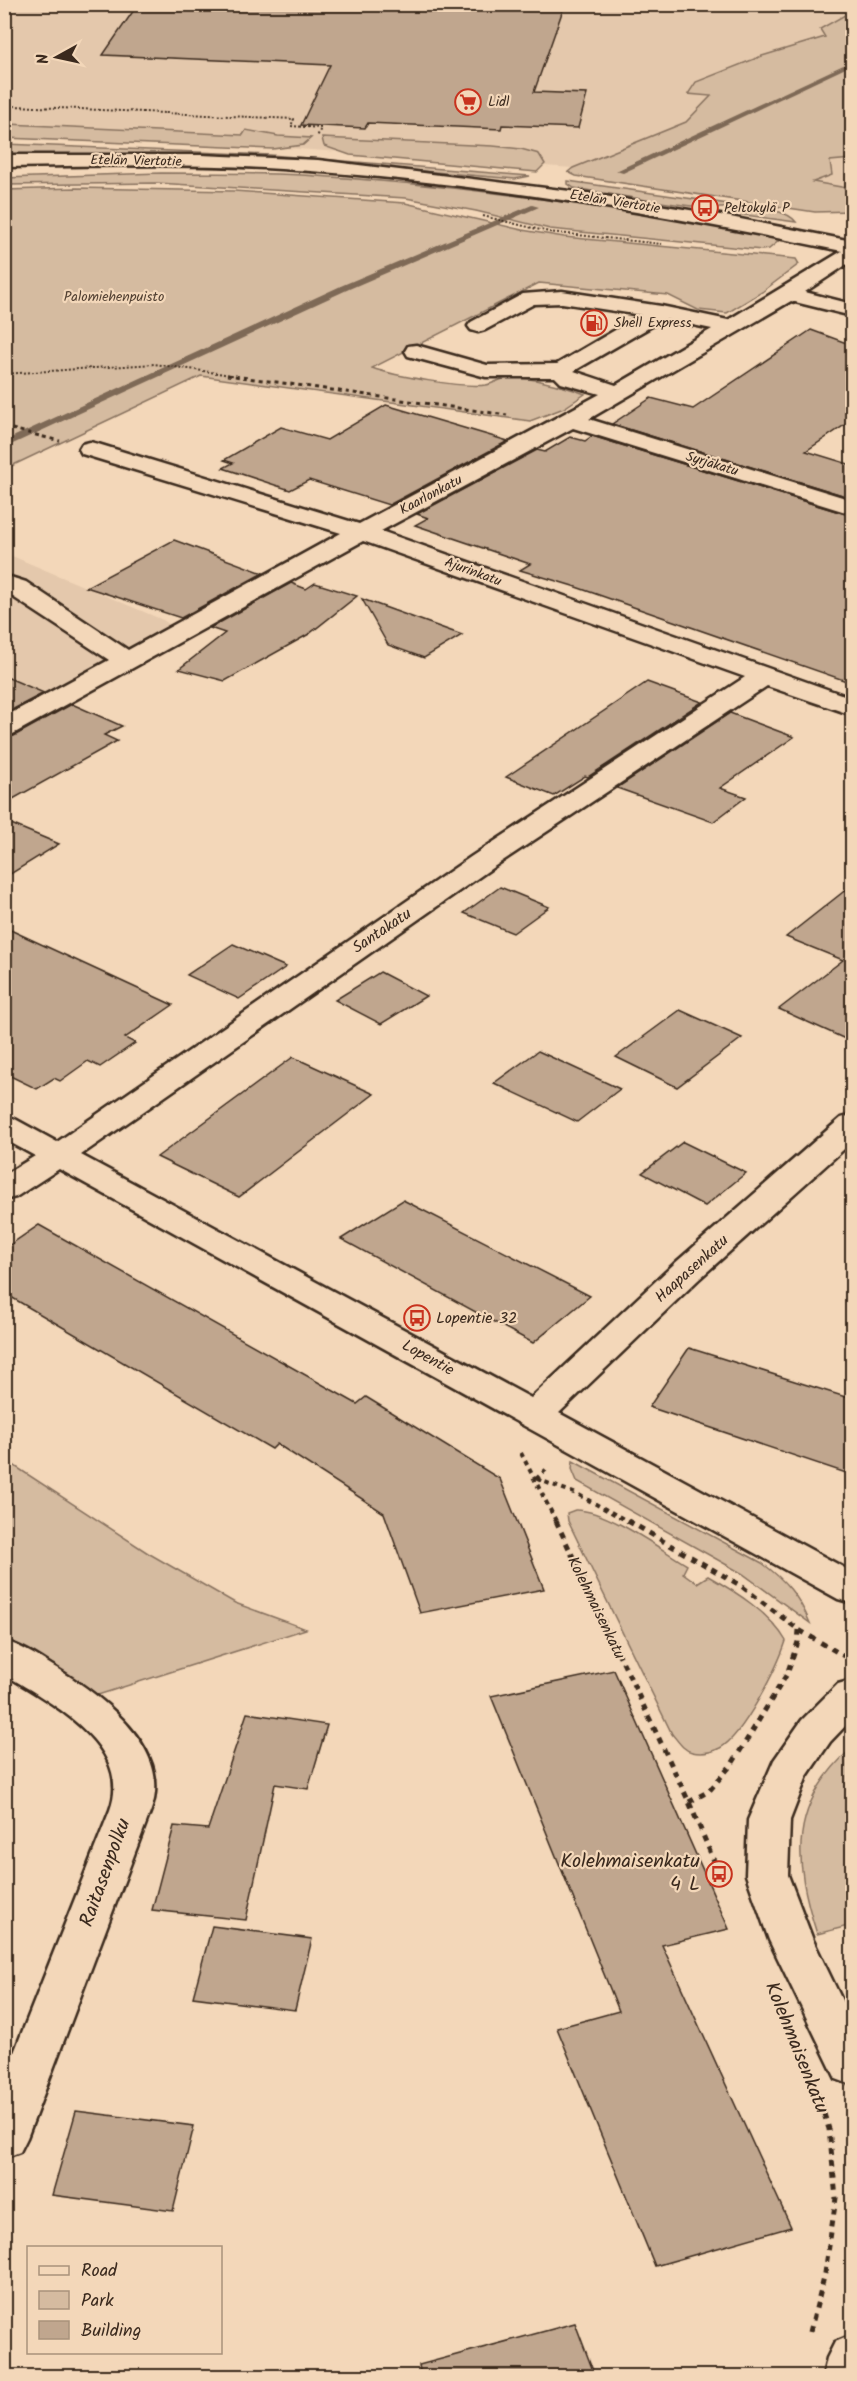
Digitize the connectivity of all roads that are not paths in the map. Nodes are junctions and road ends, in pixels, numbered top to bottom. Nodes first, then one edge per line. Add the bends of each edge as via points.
1 (4, 160) edge
2 (374, 174) junction
3 (4, 175) edge
4 (852, 247) edge
5 (852, 254) edge
6 (788, 294) junction
7 (852, 310) edge
8 (661, 312) junction
9 (478, 326) dead end
10 (729, 327) junction
11 (416, 351) dead end
12 (561, 370) junction
13 (617, 392) junction
14 (571, 420) junction
15 (90, 449) dead end
16 (852, 507) edge
17 (361, 532) junction
18 (4, 582) edge
19 (130, 659) junction
20 (763, 676) junction
21 (852, 707) edge
22 (4, 728) edge
23 (852, 1125) edge
24 (4, 1126) edge
25 (57, 1155) junction
26 (4, 1190) edge
27 (534, 1416) junction
28 (852, 1588) edge
29 (4, 1655) edge
30 (852, 1695) edge
31 (852, 2066) edge
32 (4, 2138) edge
33 (852, 2358) edge
34 (848, 2376) edge

1 - 2 street, Etelän Viertotie via 240,162
2 - 3 street, Etelän Viertotie via 157,170
2 - 4 street, Etelän Viertotie via 590,198
5 - 6 street, Kaarlonkatu
6 - 7 street
6 - 10 street, Kaarlonkatu
8 - 9 street via 562,297 530,298
8 - 10 street
8 - 12 street
10 - 13 street, Kaarlonkatu
11 - 12 street via 486,371
12 - 13 street via 569,378
13 - 14 street, Kaarlonkatu
14 - 16 street, Syrjäkatu
14 - 17 street, Kaarlonkatu
15 - 17 street, Ajurinkatu
17 - 19 street, Kaarlonkatu
17 - 20 street, Ajurinkatu
18 - 19 street via 113,653
19 - 22 street, Kaarlonkatu
20 - 21 street, Ajurinkatu
20 - 25 street, Santakatu via 368,940
23 - 27 street, Haapasenkatu via 686,1272
24 - 25 street, Lopentie
25 - 26 street, Santakatu
25 - 27 street, Lopentie
27 - 28 street, Lopentie
29 - 32 street, Raitasenpolku via 80,1702 105,1726 129,1758 136,1789
30 - 31 street via 816,1731 789,1771 770,1821 767,1875 791,1940
33 - 34 street

